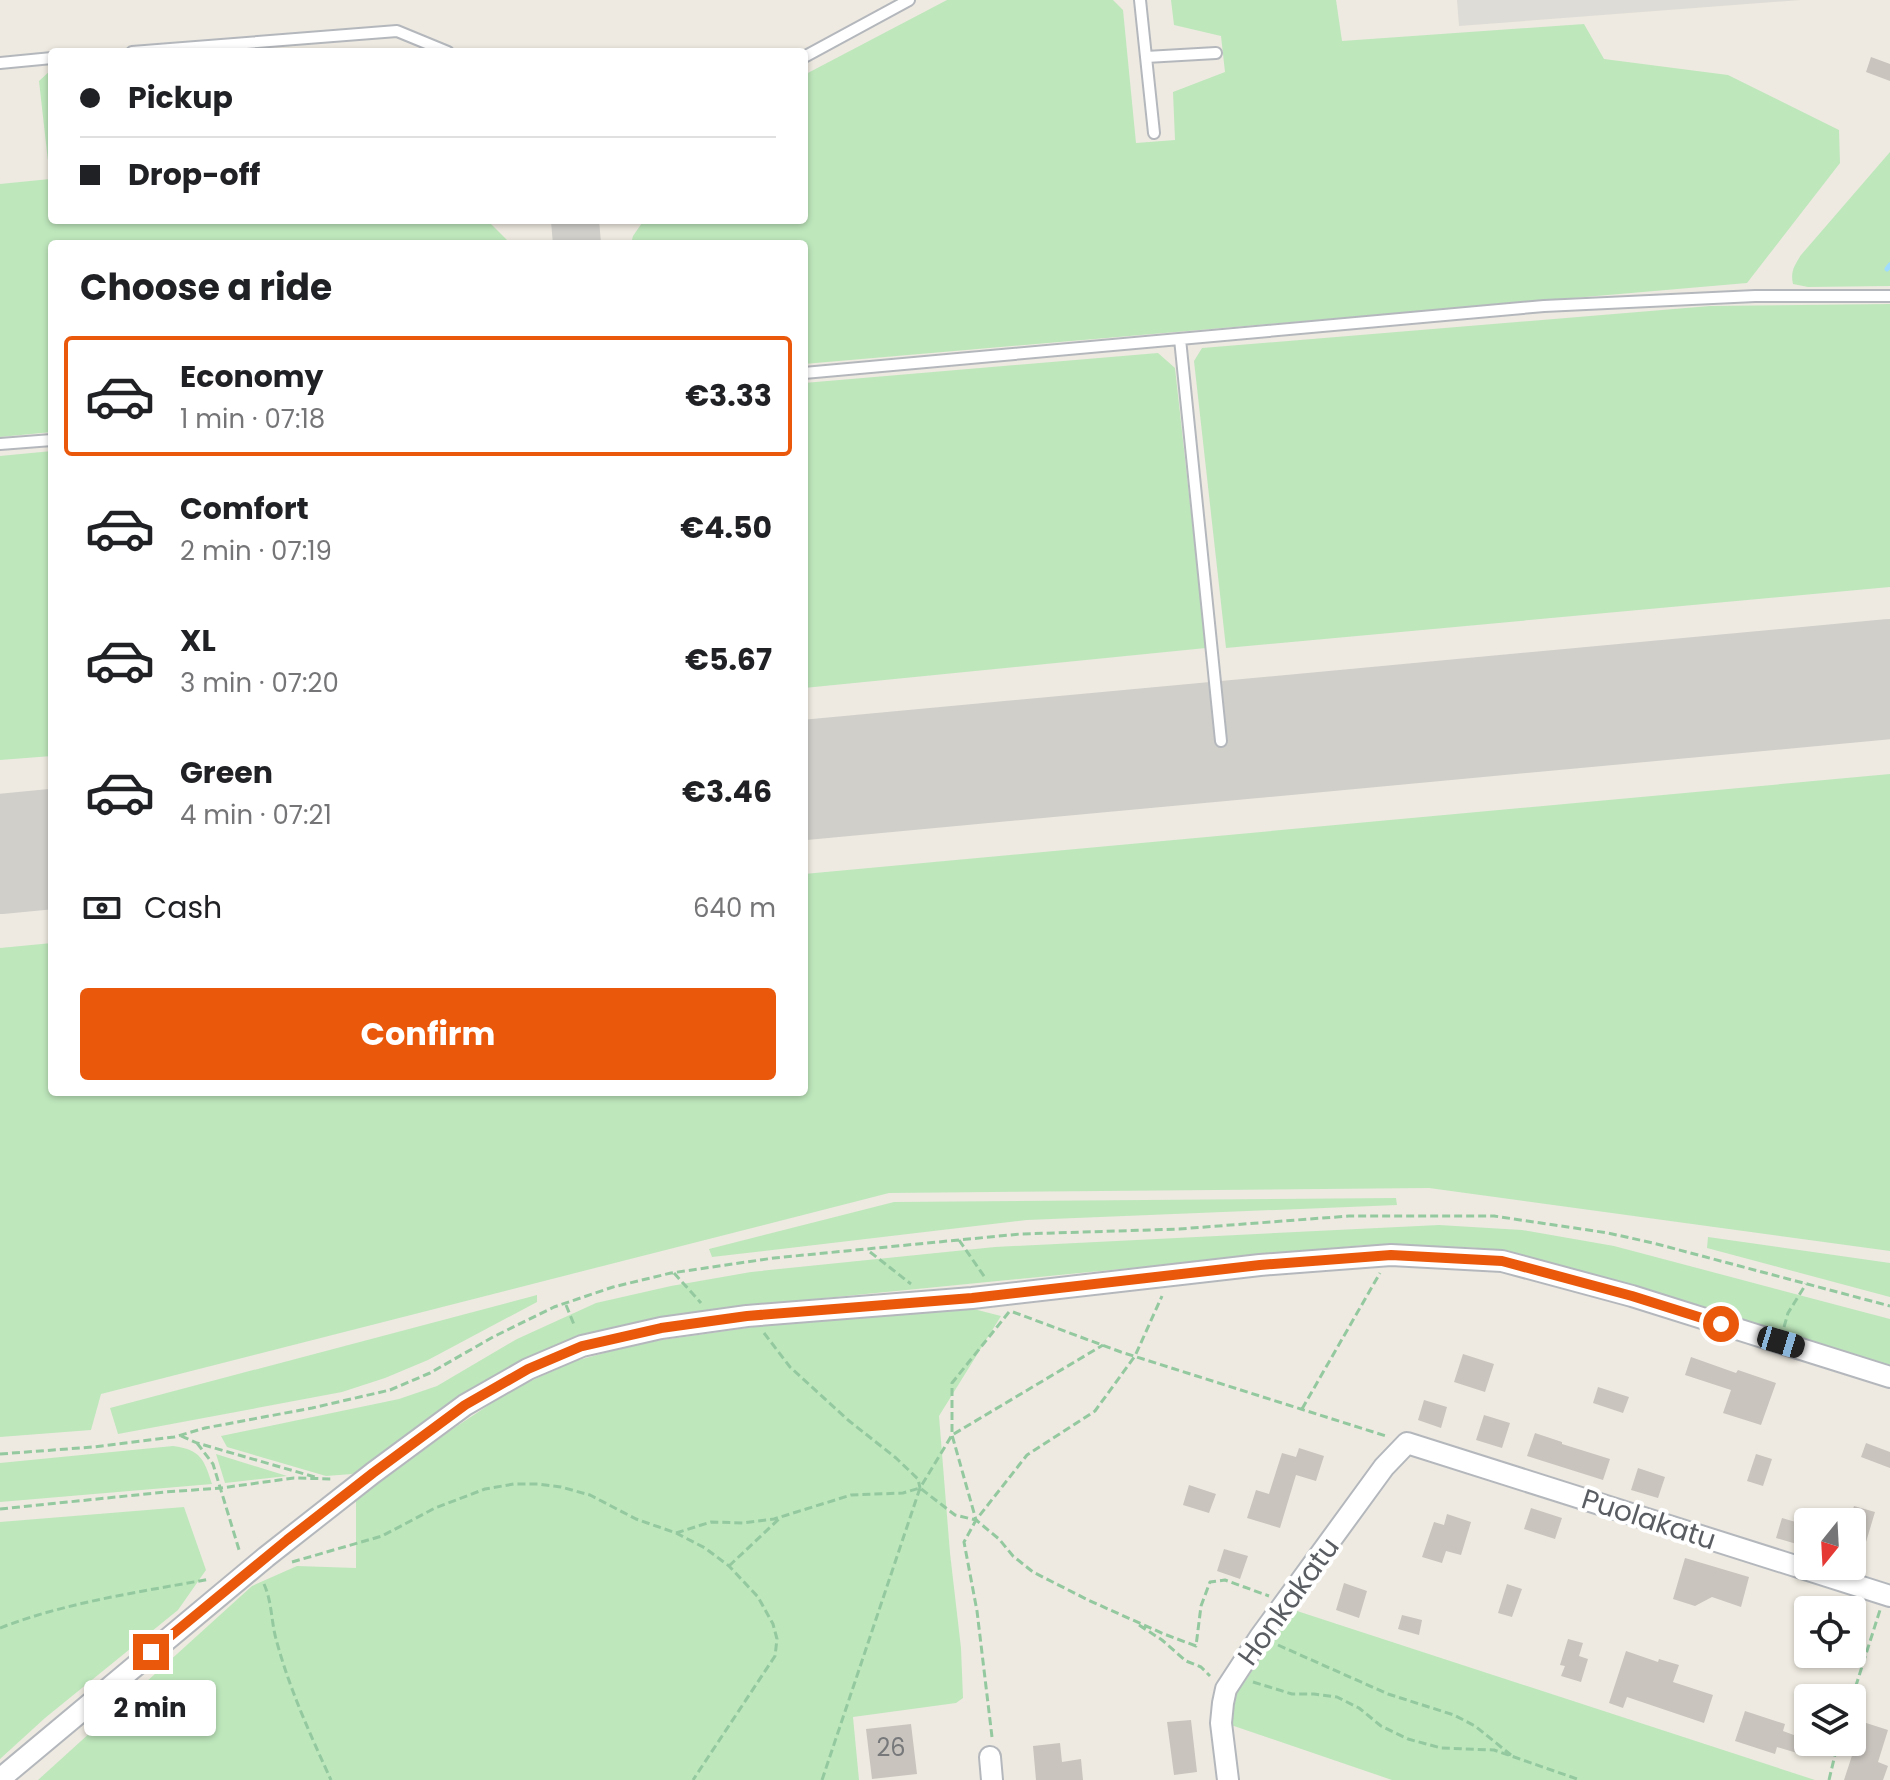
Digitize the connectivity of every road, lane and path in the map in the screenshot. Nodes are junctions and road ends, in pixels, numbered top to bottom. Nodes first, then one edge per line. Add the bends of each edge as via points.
1 (909, 0) edge
2 (1140, 0) edge
3 (182, 48) edge
4 (438, 48) edge
5 (1216, 53) dead end
6 (808, 55) edge
7 (1146, 57) junction
8 (48, 58) edge
9 (0, 63) edge
10 (1154, 133) dead end
11 (1890, 296) edge
12 (1180, 339) junction
13 (808, 373) edge
14 (48, 440) edge
15 (0, 444) edge
16 (1221, 741) dead end
17 (959, 1240) dead end
18 (868, 1250) dead end
19 (1391, 1255) junction
20 (674, 1273) dead end
21 (1171, 1275) junction
22 (1806, 1284) dead end
23 (998, 1295) junction
24 (933, 1301) junction
25 (566, 1303) dead end
26 (747, 1316) junction
27 (717, 1320) junction
28 (1781, 1342) junction
29 (1103, 1345) junction
30 (582, 1346) junction
31 (1135, 1356) junction
32 (1890, 1377) edge
33 (1302, 1409) junction
34 (952, 1435) junction
35 (181, 1436) dead end
36 (197, 1443) junction
37 (1407, 1443) junction
38 (373, 1473) junction
39 (322, 1479) junction
40 (221, 1488) junction
41 (920, 1488) junction
42 (0, 1509) edge
43 (782, 1516) junction
44 (976, 1520) junction
45 (676, 1533) junction
46 (291, 1563) dead end
47 (729, 1566) junction
48 (249, 1571) junction
49 (218, 1577) dead end
50 (1888, 1595) edge
51 (1286, 1603) junction
52 (1129, 1619) junction
53 (0, 1628) edge
54 (1260, 1637) junction
55 (1234, 1677) junction
56 (1857, 1684) edge
57 (1835, 1756) edge
58 (990, 1757) joint
59 (1514, 1757) junction
60 (0, 1779) edge
61 (331, 1780) edge
62 (693, 1780) edge
63 (822, 1780) edge
64 (992, 1780) edge
65 (1228, 1780) edge
66 (1580, 1780) edge
67 (1829, 1780) edge

1 - 6 lane
2 - 7 lane
3 - 4 lane via 397,31
5 - 7 lane
7 - 10 lane
8 - 9 lane
11 - 12 lane via 1595,302
12 - 13 lane
12 - 16 lane
14 - 15 lane
17 - 23 path
18 - 24 path
19 - 21 street
19 - 28 street via 1502,1261
19 - 33 path
20 - 27 path
21 - 23 street
21 - 31 path
22 - 28 path via 1788,1313
23 - 24 street
24 - 26 street
25 - 30 path
26 - 27 street
26 - 41 path via 790,1367 896,1458 918,1479
27 - 30 street
28 - 32 street
29 - 31 path
29 - 34 path
29 - 34 path via 1010,1311 952,1383
30 - 38 street via 465,1405
31 - 33 path
31 - 44 path via 1095,1411 1027,1455
33 - 37 path
34 - 41 path
34 - 44 path
35 - 36 path
36 - 39 path
36 - 40 path via 213,1464
37 - 50 street, Puolakatu
37 - 51 street, Honkakatu
38 - 39 path
38 - 48 street
39 - 40 path
40 - 42 path
40 - 48 path
41 - 43 path via 851,1495
41 - 44 path via 955,1515
41 - 63 path
43 - 45 path via 711,1522
43 - 47 path
44 - 52 path via 1033,1572
44 - 58 path via 964,1542 977,1611
45 - 46 path via 590,1495 514,1484 485,1489 382,1536
45 - 47 path
47 - 62 path via 758,1597 773,1624 775,1656
48 - 60 street
48 - 61 path via 270,1598 284,1664
49 - 53 path via 95,1601
50 - 56 path
51 - 52 path via 1225,1580 1210,1582 1196,1646
51 - 54 street, Honkakatu
52 - 55 path via 1211,1677
54 - 55 street, Honkakatu
54 - 59 path via 1388,1694 1454,1715
55 - 59 path via 1292,1694 1337,1697 1408,1739
55 - 65 street, Honkakatu via 1226,1689 1221,1723
57 - 67 path
58 - 64 street
59 - 66 path

